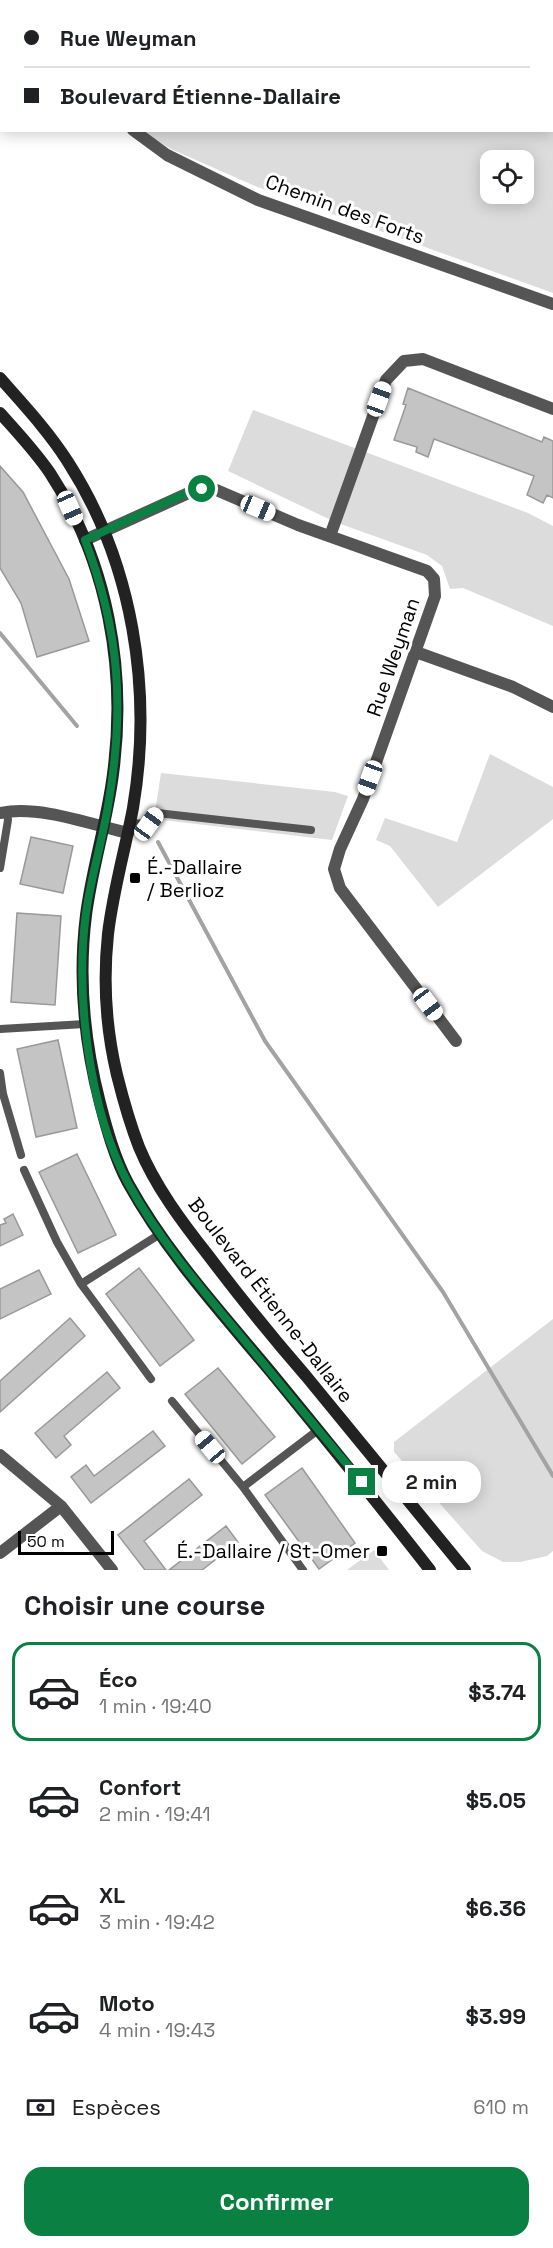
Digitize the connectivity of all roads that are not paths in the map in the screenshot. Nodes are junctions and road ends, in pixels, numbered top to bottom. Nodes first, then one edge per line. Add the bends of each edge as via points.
1 (136, 132) edge
2 (553, 304) edge
3 (0, 378) edge
4 (553, 409) edge
5 (0, 412) edge
6 (104, 532) junction
7 (330, 536) junction
8 (85, 540) junction
9 (416, 652) junction
10 (553, 706) edge
11 (4, 812) edge
12 (104, 827) junction
13 (129, 828) junction
14 (311, 830) dead end
15 (0, 868) edge
16 (85, 1024) junction
17 (0, 1029) edge
18 (456, 1041) dead end
19 (0, 1073) edge
20 (21, 1155) dead end
21 (24, 1170) dead end
22 (160, 1234) junction
23 (81, 1284) junction
24 (151, 1379) dead end
25 (172, 1401) dead end
26 (318, 1430) junction
27 (0, 1455) edge
28 (243, 1487) junction
29 (61, 1506) junction
30 (0, 1553) edge
31 (112, 1570) edge
32 (303, 1570) edge
33 (430, 1570) edge
34 (465, 1570) edge

1 - 2 street, Chemin des Forts via 167,155 258,200
3 - 6 street, Boulevard Étienne-Dallaire via 57,446
4 - 7 street via 423,359 404,361 386,380
5 - 8 street via 48,471
6 - 7 street, Rue Weyman via 202,489 227,494
6 - 8 street, Rue Weyman
6 - 13 street, Boulevard Étienne-Dallaire via 127,598 139,673 139,758
7 - 9 street, Rue Weyman via 427,571 434,579 435,596
8 - 12 street via 106,606 118,678 116,747
9 - 10 street via 513,687
9 - 18 street, Rue Weyman via 334,868 340,888
11 - 12 street via 43,813
11 - 15 lane via 8,820
12 - 13 street
12 - 16 street via 86,914 82,991
13 - 14 lane via 149,824 157,813
13 - 34 street, Boulevard Étienne-Dallaire via 105,970 117,1074 140,1148 173,1208 240,1297
16 - 17 lane
16 - 22 street via 110,1141 127,1181
19 - 20 lane
21 - 23 lane
22 - 23 lane
22 - 26 street
23 - 24 lane
25 - 28 lane
26 - 28 lane
26 - 33 street
27 - 29 street
28 - 32 lane
29 - 30 street
29 - 31 street

